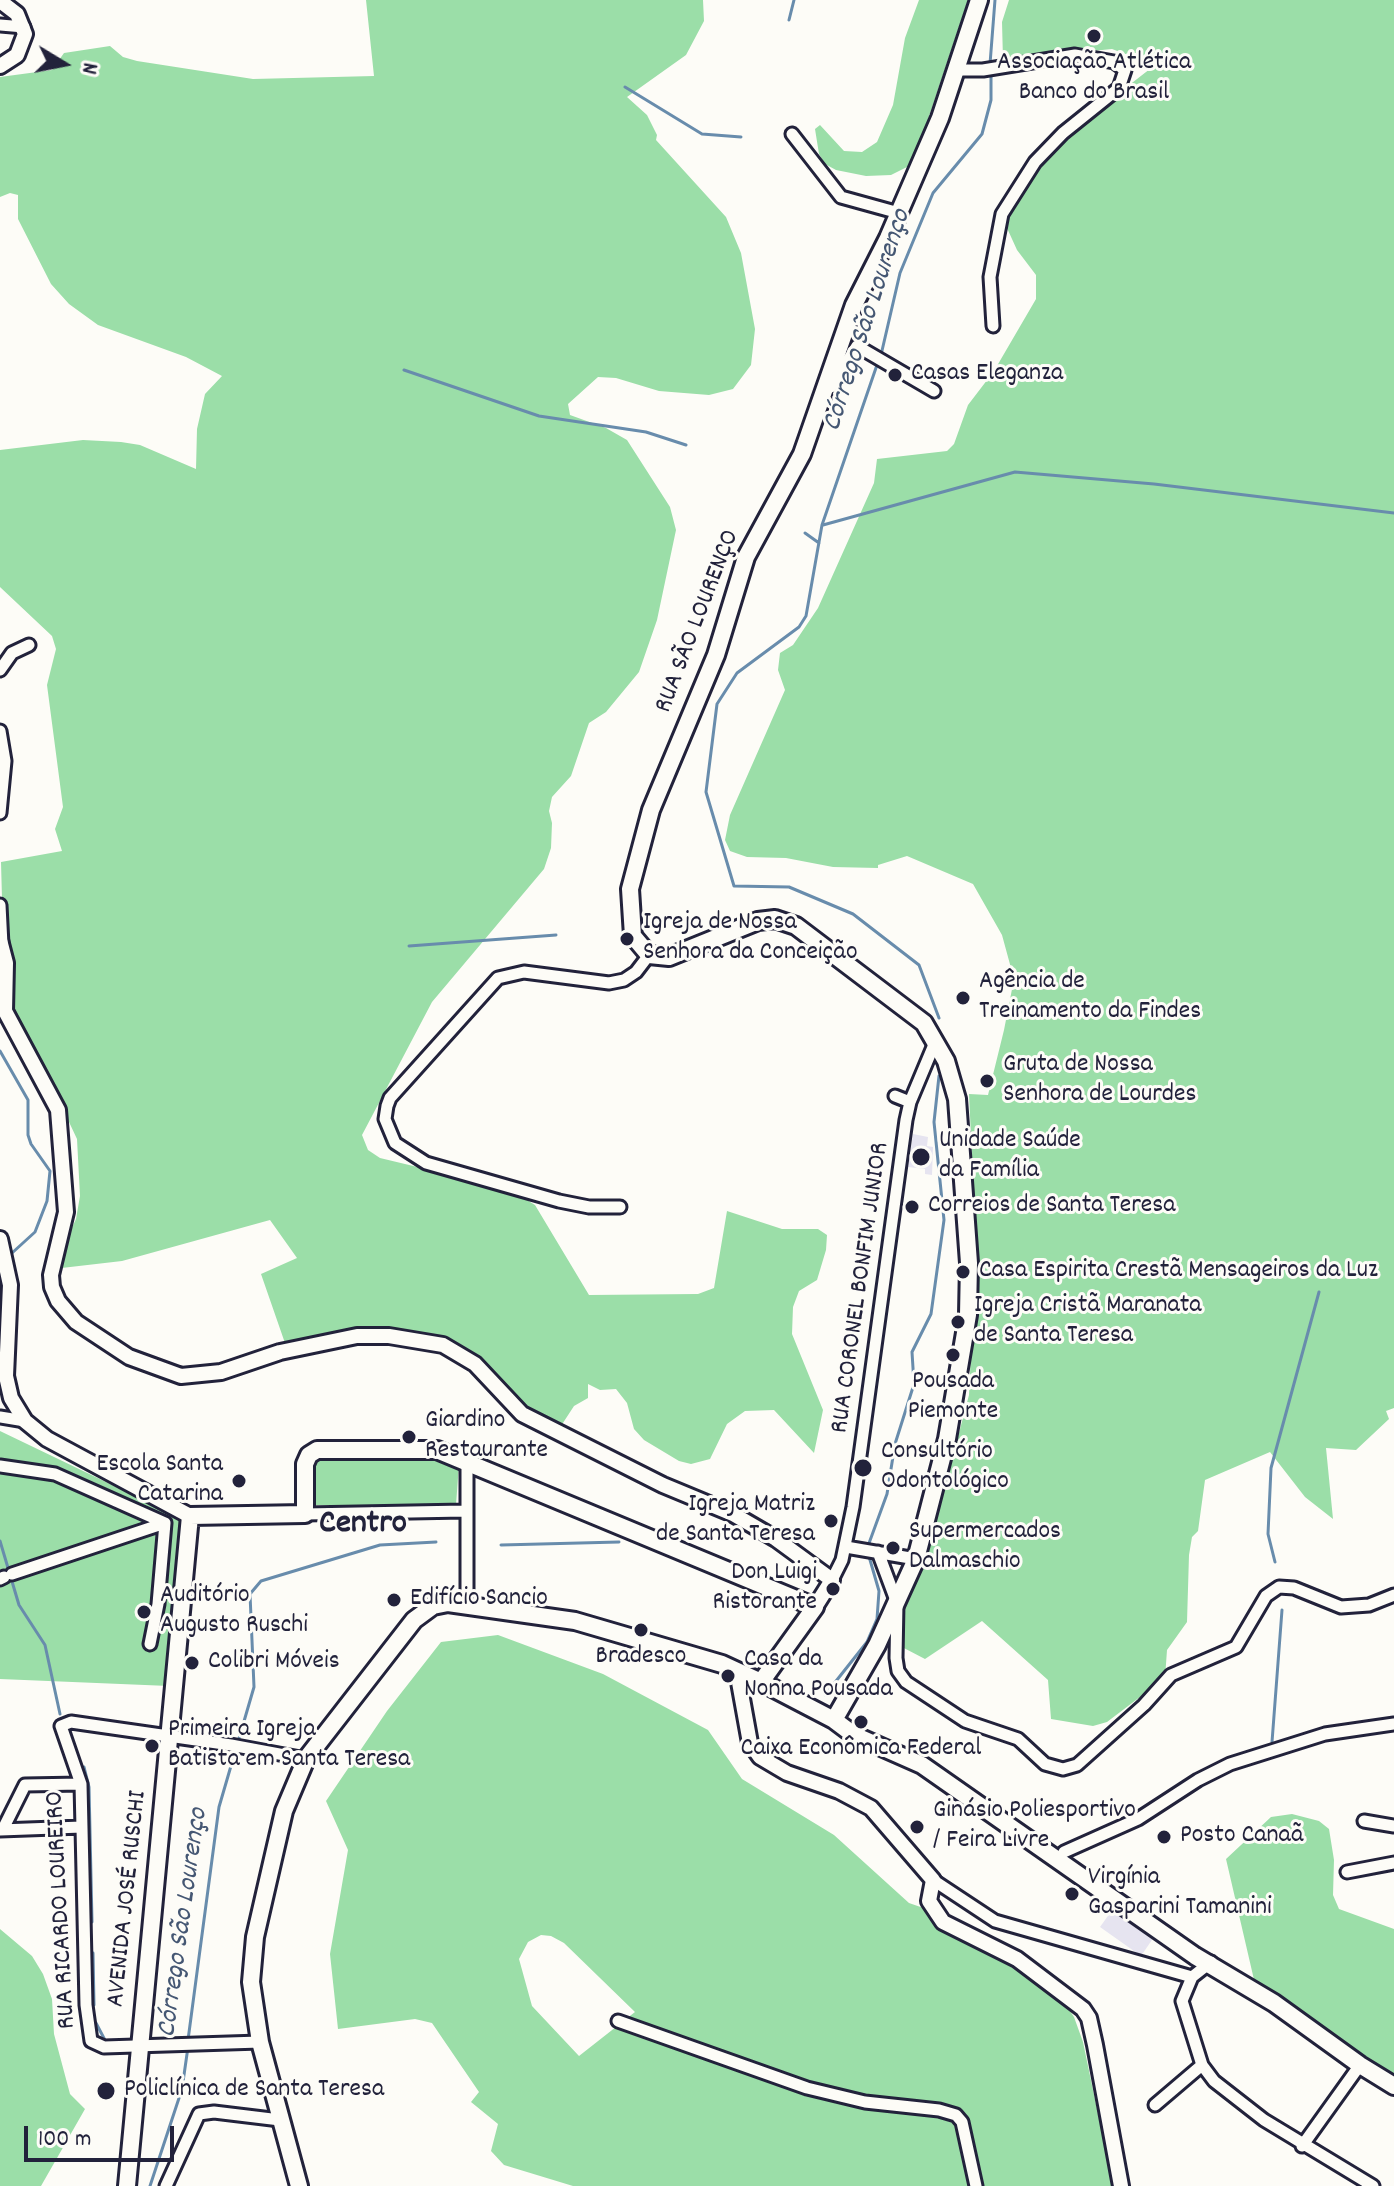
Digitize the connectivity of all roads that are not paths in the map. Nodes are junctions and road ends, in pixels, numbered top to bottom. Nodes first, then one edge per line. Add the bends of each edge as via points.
1 (979, 0) edge
2 (0, 1) edge
3 (0, 25) edge
4 (24, 27) junction
5 (0, 66) edge
6 (957, 70) junction
7 (792, 134) dead end
8 (899, 213) junction
9 (993, 326) dead end
10 (934, 391) dead end
11 (816, 418) junction
12 (29, 645) dead end
13 (0, 670) edge
14 (0, 731) edge
15 (0, 813) edge
16 (0, 905) edge
17 (1, 943) edge
18 (649, 955) junction
19 (3, 1017) edge
20 (936, 1040) junction
21 (895, 1096) dead end
22 (910, 1102) junction
23 (620, 1207) dead end
24 (0, 1239) edge
25 (0, 1417) edge
26 (25, 1421) junction
27 (467, 1461) junction
28 (0, 1466) edge
29 (464, 1511) junction
30 (305, 1514) junction
31 (190, 1516) junction
32 (165, 1523) junction
33 (846, 1547) junction
34 (870, 1551) junction
35 (916, 1559) junction
36 (6, 1577) edge
37 (832, 1580) junction
38 (1394, 1595) edge
39 (897, 1603) junction
40 (467, 1604) junction
41 (815, 1607) junction
42 (150, 1644) dead end
43 (737, 1671) junction
44 (761, 1682) junction
45 (834, 1720) junction
46 (1394, 1724) edge
47 (170, 1736) junction
48 (306, 1759) junction
49 (81, 1784) junction
50 (1364, 1821) dead end
51 (1394, 1826) edge
52 (82, 1827) junction
53 (2, 1830) edge
54 (1064, 1852) junction
55 (1394, 1863) edge
56 (1347, 1872) dead end
57 (933, 1880) junction
58 (1211, 1962) junction
59 (1192, 1977) junction
60 (618, 2021) dead end
61 (260, 2042) junction
62 (139, 2047) junction
63 (1202, 2065) junction
64 (1360, 2065) junction
65 (1394, 2086) edge
66 (1155, 2105) dead end
67 (280, 2120) junction
68 (1302, 2146) junction
69 (127, 2186) edge
70 (166, 2186) edge
71 (299, 2186) edge
72 (976, 2186) edge
73 (1121, 2186) edge
74 (1373, 2186) edge

1 - 6 main road, RUA SÃO LOURENÇO
2 - 4 street
3 - 4 street
4 - 5 street via 21,50
6 - 8 main road, RUA SÃO LOURENÇO
6 - 9 street via 1075,55 1114,62 1125,75 1119,88 1035,162 1002,214 990,277
7 - 8 street via 841,197
8 - 11 main road, RUA SÃO LOURENÇO via 854,305
10 - 11 street via 854,348
11 - 18 main road, RUA SÃO LOURENÇO via 746,557 716,655 651,810 630,889 633,936
12 - 13 street via 12,653
14 - 15 street via 5,761
16 - 17 street
17 - 19 street via 6,963
18 - 20 main road via 669,957 758,921 784,921 916,1015
18 - 23 street via 636,972 609,983 524,972 498,978 390,1098 385,1119 395,1143 426,1163 559,1201
19 - 37 street via 58,1110 66,1212 51,1275 54,1295 76,1322 107,1344 147,1366 193,1377 357,1336 443,1345 475,1364 522,1414 762,1530
20 - 22 street, RUA CORONEL BONFIM JUNIOR
20 - 35 main road via 962,1128 968,1315 947,1439
21 - 22 street
22 - 33 street, RUA CORONEL BONFIM JUNIOR
24 - 26 street via 10,1285 6,1376
25 - 26 street
26 - 31 street via 47,1439
27 - 29 street
27 - 30 main road via 424,1447 317,1450 305,1464
27 - 41 main road
28 - 32 street via 55,1474
29 - 30 street
29 - 40 street
30 - 31 main road
31 - 47 main road, AVENIDA JOSÉ RUSCHI
32 - 36 street
32 - 42 street
33 - 34 street
33 - 37 street, RUA CORONEL BONFIM JUNIOR
34 - 35 street
34 - 39 street
35 - 39 main road
37 - 41 street
38 - 39 street via 1369,1605 1341,1607 1279,1587 1266,1596 1236,1647 1171,1675 1077,1765 1063,1769 1045,1764 1018,1739 965,1721 913,1690 898,1671
39 - 45 main road
40 - 43 main road via 575,1621
40 - 48 main road via 433,1606 414,1620
41 - 44 main road
43 - 44 main road
43 - 57 street via 750,1743 760,1757 871,1808
44 - 45 main road
45 - 54 main road via 919,1751
45 - 58 main road via 854,1735 922,1765 1195,1956
46 - 54 street via 1325,1734 1230,1764 1138,1819
47 - 48 street
47 - 49 street, RUA RICARDO LOUREIRO via 62,1724 60,1732
47 - 62 main road, AVENIDA JOSÉ RUSCHI
48 - 61 main road via 284,1811 255,1937 251,1982
49 - 52 street, RUA RICARDO LOUREIRO
49 - 53 street via 25,1785
50 - 51 street
52 - 53 street
52 - 62 street, RUA RICARDO LOUREIRO via 91,2041 104,2047
54 - 58 main road via 1200,1948
55 - 56 street
57 - 59 street via 1007,1926
57 - 73 street via 929,1901 943,1922 1017,1959 1069,1996 1089,2018
58 - 59 street
58 - 64 main road
59 - 63 street via 1183,1993 1182,2012
60 - 72 street via 807,2088 956,2115
61 - 62 street
61 - 67 main road
62 - 69 main road, AVENIDA JOSÉ RUSCHI
63 - 66 street
63 - 68 street via 1235,2100
64 - 65 main road
64 - 68 street
67 - 70 street via 199,2114
67 - 71 main road
68 - 74 street

